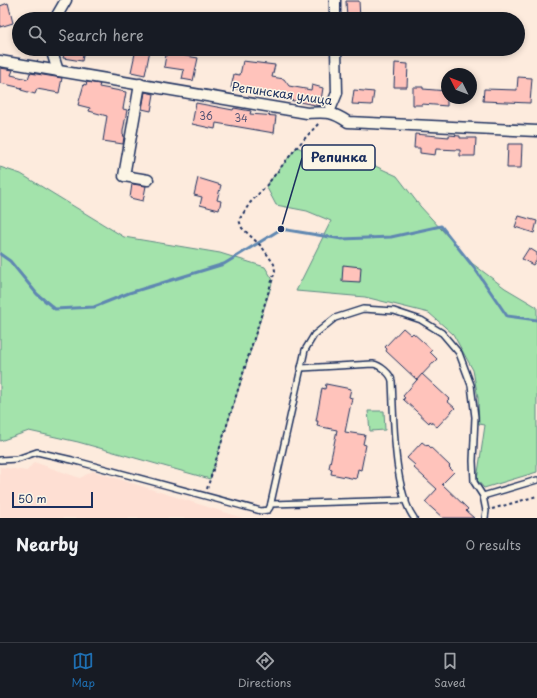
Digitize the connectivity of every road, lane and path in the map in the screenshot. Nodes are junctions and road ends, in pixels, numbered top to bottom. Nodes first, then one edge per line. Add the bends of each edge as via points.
1 (66, 0) edge
2 (335, 0) edge
3 (59, 12) edge
4 (335, 12) edge
5 (53, 56) edge
6 (336, 56) edge
7 (0, 61) edge
8 (58, 71) junction
9 (140, 84) junction
10 (329, 112) junction
11 (537, 132) edge
12 (148, 180) dead end
13 (301, 368) junction
14 (0, 460) edge
15 (210, 479) dead end
16 (537, 480) edge
17 (483, 496) junction
18 (537, 496) edge
19 (406, 500) junction
20 (271, 504) junction
21 (486, 511) junction
22 (414, 518) edge
23 (485, 518) edge

1 - 3 street
2 - 4 street
5 - 8 street
6 - 10 street via 337,92
7 - 8 street, Репинская улица
8 - 9 street, Репинская улица
9 - 10 street, Репинская улица via 307,113
9 - 12 street via 124,176
10 - 11 street, Репинская улица via 348,122
10 - 15 path via 250,202 239,220 242,228 262,247 274,264 275,271
13 - 17 lane via 305,350 314,335 334,318 363,309 394,311 421,320 442,333 459,353 471,385 475,417 472,461 474,482
13 - 19 lane via 372,364 379,366 390,376 398,470
13 - 20 lane
14 - 20 lane via 17,459 37,452 261,511 268,510
16 - 17 lane
17 - 21 lane
18 - 21 path
19 - 20 lane
19 - 22 lane
21 - 23 lane

